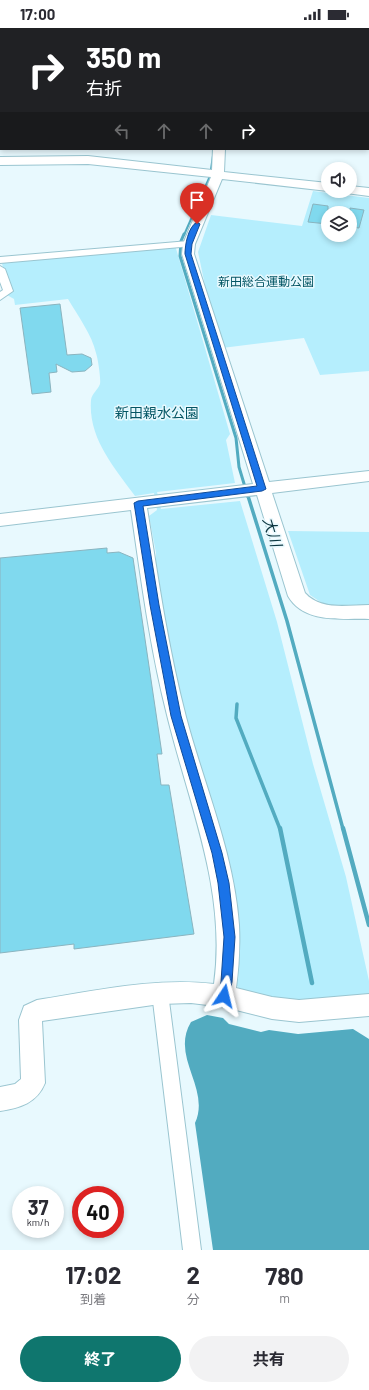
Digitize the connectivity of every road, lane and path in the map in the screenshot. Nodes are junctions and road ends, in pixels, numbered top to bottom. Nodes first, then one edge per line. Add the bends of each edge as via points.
1 (219, 150) edge
2 (0, 161) edge
3 (212, 174) junction
4 (321, 186) edge
5 (357, 191) edge
6 (369, 192) edge
7 (189, 244) junction
8 (0, 260) edge
9 (0, 269) edge
10 (0, 297) edge
11 (369, 476) edge
12 (258, 489) junction
13 (138, 503) junction
14 (0, 520) edge
15 (369, 612) edge
16 (160, 993) junction
17 (224, 996) junction
18 (369, 1005) edge
19 (0, 1099) edge
20 (192, 1250) edge

1 - 3 street
2 - 3 street via 88,160
3 - 4 street
3 - 7 street
5 - 6 street
7 - 8 street
7 - 12 street via 188,254 192,269
9 - 10 street via 8,291
11 - 12 street
12 - 13 street
12 - 15 street via 300,602 319,611
13 - 14 street
13 - 17 street via 154,605 176,716 217,853 226,895 229,937
16 - 17 street via 191,992
16 - 19 street via 44,1010 32,1014 30,1020 33,1083 27,1091 18,1096
16 - 20 street
17 - 18 street via 272,1008 299,1011

